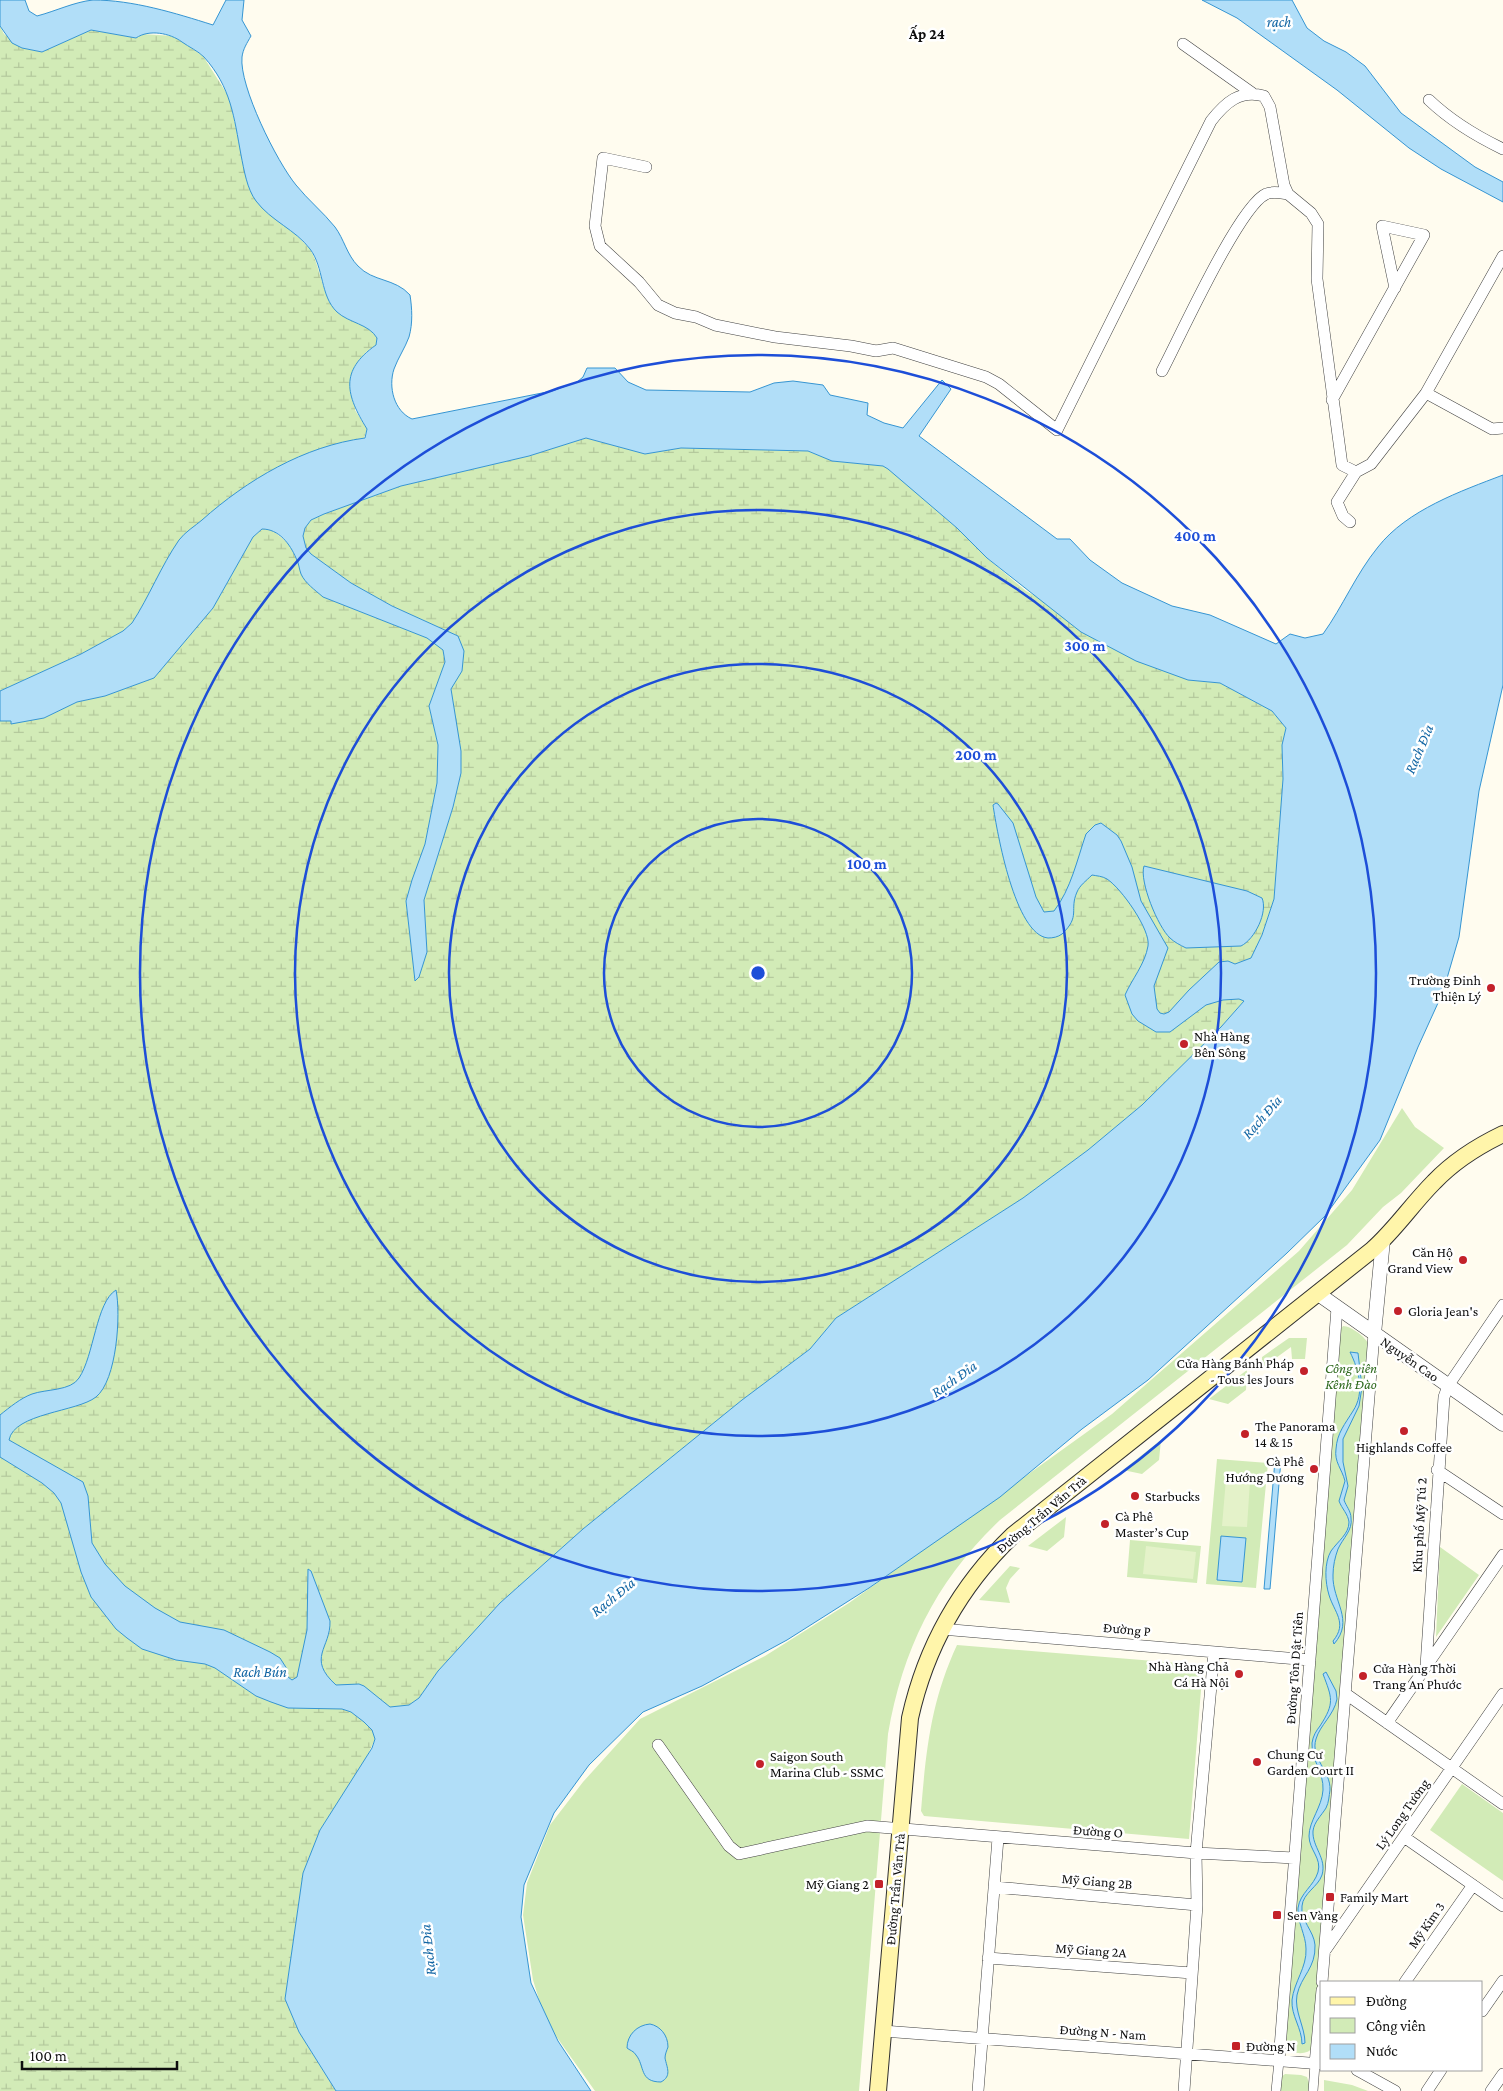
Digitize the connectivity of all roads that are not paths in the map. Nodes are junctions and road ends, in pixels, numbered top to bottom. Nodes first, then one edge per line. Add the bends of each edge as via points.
1 (1183, 44) dead end
2 (1252, 93) junction
3 (1429, 100) dead end
4 (1503, 149) edge
5 (646, 167) dead end
6 (1288, 194) junction
7 (1503, 256) edge
8 (1395, 288) junction
9 (1162, 371) dead end
10 (1426, 393) junction
11 (1332, 400) junction
12 (1503, 428) edge
13 (1356, 472) junction
14 (1350, 522) dead end
15 (1503, 1134) edge
16 (1384, 1240) junction
17 (1317, 1293) junction
18 (1503, 1305) edge
19 (1337, 1308) junction
20 (1499, 1321) edge
21 (1374, 1334) junction
22 (1448, 1386) junction
23 (1503, 1424) edge
24 (1438, 1470) junction
25 (1503, 1514) edge
26 (1503, 1555) edge
27 (941, 1629) junction
28 (1214, 1652) junction
29 (1310, 1660) junction
30 (1426, 1666) junction
31 (1346, 1694) junction
32 (1503, 1694) edge
33 (1387, 1723) junction
34 (658, 1746) dead end
35 (1452, 1768) junction
36 (1503, 1804) edge
37 (900, 1829) junction
38 (1404, 1837) junction
39 (998, 1838) junction
40 (1196, 1853) junction
41 (1294, 1858) junction
42 (1473, 1885) junction
43 (994, 1887) junction
44 (1197, 1905) junction
45 (1503, 1906) edge
46 (1325, 1950) junction
47 (988, 1958) junction
48 (1192, 1973) junction
49 (1322, 1981) edge
50 (1406, 1981) edge
51 (1503, 1981) edge
52 (1483, 2010) edge
53 (883, 2031) junction
54 (982, 2038) junction
55 (1320, 2039) edge
56 (1186, 2054) junction
57 (1278, 2061) junction
58 (1319, 2064) edge
59 (1359, 2071) edge
60 (1440, 2071) edge
61 (1503, 2074) edge
62 (878, 2091) edge
63 (978, 2091) edge
64 (1184, 2091) edge
65 (1276, 2091) edge
66 (1313, 2091) edge
67 (1395, 2091) edge
68 (1426, 2091) edge
69 (1491, 2091) edge

1 - 2 street
2 - 5 street via 1240,95 1210,121 1057,430 986,377 893,348 876,351 775,337 715,325 658,305 639,282 600,246 595,226 603,158
2 - 6 street via 1264,96 1270,106
3 - 4 street via 1476,136
6 - 9 street via 1267,193 1242,219
6 - 11 street via 1311,213 1318,224 1317,279
7 - 10 street
8 - 8 street via 1384,235 1382,226 1424,235
8 - 11 street
10 - 12 street via 1492,429
10 - 13 street via 1371,464
11 - 13 street via 1342,465
13 - 14 street via 1337,502 1343,516
15 - 16 main road, Đường Trần Văn Trà via 1444,1173
16 - 17 main road, Đường Trần Văn Trà
16 - 21 street
17 - 19 street, Nguyễn Cao
17 - 27 main road, Đường Trần Văn Trà via 1013,1535 977,1573
18 - 20 street
19 - 21 street, Nguyễn Cao
19 - 29 street, Đường Tôn Dật Tiên
20 - 22 street
21 - 22 street, Nguyễn Cao
21 - 31 street
22 - 23 street, Nguyễn Cao
22 - 24 street, Khu phố Mỹ Tú 2 via 1444,1397
24 - 25 street
24 - 30 street, Khu phố Mỹ Tú 2
26 - 30 street
27 - 28 street, Đường P
27 - 37 main road, Đường Trần Văn Trà via 921,1677 910,1718
28 - 29 street, Đường P
28 - 40 street
29 - 41 street, Đường Tôn Dật Tiên
30 - 33 street
31 - 33 street
31 - 46 street
32 - 35 street, Lý Long Tường
33 - 35 street
34 - 37 street, Đường O via 736,1853 745,1854 867,1826
35 - 36 street
35 - 38 street, Lý Long Tường
37 - 39 street, Đường O
37 - 53 main road, Đường Trần Văn Trà
38 - 42 street
38 - 46 street, Lý Long Tường
39 - 40 street, Đường O
39 - 43 street
40 - 41 street, Đường O
40 - 44 street
41 - 57 street, Đường Tôn Dật Tiên
42 - 45 street
42 - 50 street, Mỹ Kim 3
43 - 44 street, Mỹ Giang 2B
43 - 47 street
44 - 48 street
46 - 49 street
47 - 48 street, Mỹ Giang 2A
47 - 54 street
48 - 56 street
51 - 52 street
53 - 54 street, Đường N - Nam
53 - 62 main road, Đường Trần Văn Trà
54 - 56 street, Đường N - Nam
54 - 63 street
55 - 58 street
56 - 57 street, Đường N - Nam
56 - 64 street
57 - 58 street, Đường N - Nam
57 - 65 street, Đường Tôn Dật Tiên
58 - 66 street
59 - 67 street
60 - 68 street
61 - 69 street

